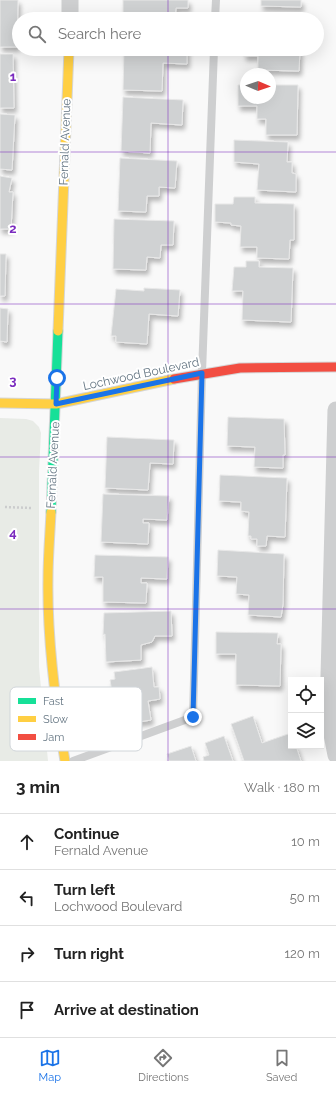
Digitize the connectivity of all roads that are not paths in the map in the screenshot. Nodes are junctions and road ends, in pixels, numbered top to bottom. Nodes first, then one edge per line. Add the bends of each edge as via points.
1 (70, 0) edge
2 (216, 0) edge
3 (70, 12) edge
4 (215, 12) edge
5 (68, 56) edge
6 (214, 56) edge
7 (336, 367) edge
8 (202, 373) junction
9 (0, 403) edge
10 (56, 404) junction
11 (336, 410) edge
12 (54, 687) edge
13 (142, 736) edge
14 (63, 751) edge
15 (100, 751) edge
16 (336, 755) edge
17 (65, 761) edge
18 (73, 761) edge

1 - 3 street
2 - 4 lane
5 - 10 street, Fernald Avenue
6 - 8 lane
7 - 8 street, Lochwood Boulevard via 240,368
8 - 10 street, Lochwood Boulevard
8 - 13 lane via 193,717
9 - 10 street, Lochwood Boulevard
10 - 12 street, Fernald Avenue via 48,579 49,637
11 - 16 street via 328,714
14 - 17 street, Fernald Avenue
15 - 18 lane

